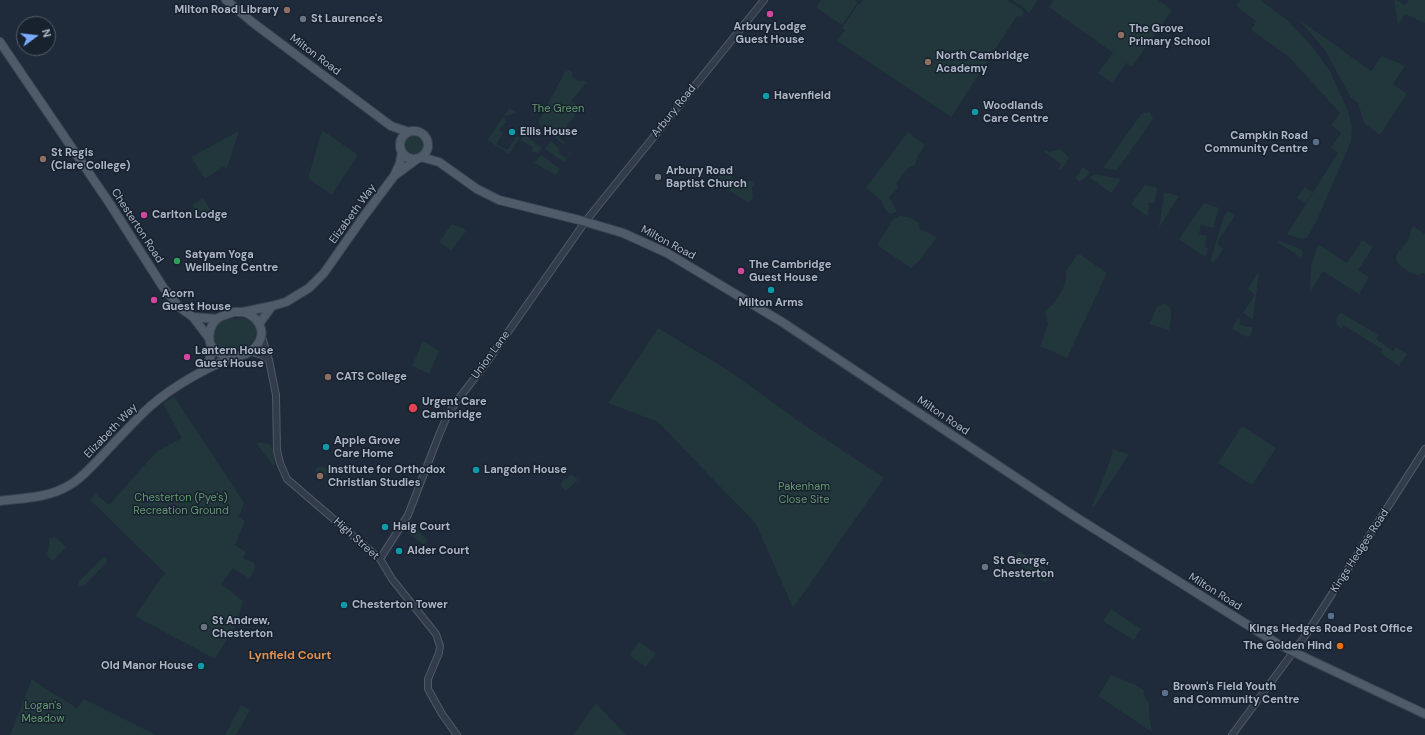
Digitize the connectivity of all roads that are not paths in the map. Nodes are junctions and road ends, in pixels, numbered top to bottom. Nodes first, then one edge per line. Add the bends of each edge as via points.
1 (226, 0) edge
2 (764, 0) edge
3 (0, 42) edge
4 (391, 126) junction
5 (409, 132) junction
6 (400, 141) junction
7 (428, 145) junction
8 (402, 152) junction
9 (419, 158) junction
10 (439, 162) junction
11 (394, 176) junction
12 (585, 222) junction
13 (272, 306) junction
14 (243, 312) junction
15 (193, 317) junction
16 (218, 319) junction
17 (259, 324) junction
18 (262, 336) junction
19 (209, 338) junction
20 (213, 348) junction
21 (252, 352) junction
22 (235, 356) junction
23 (269, 360) junction
24 (207, 368) junction
25 (1425, 449) edge
26 (27, 498) junction
27 (0, 501) edge
28 (0, 504) edge
29 (380, 559) junction
30 (1293, 652) junction
31 (1425, 714) edge
32 (457, 735) edge
33 (1232, 735) edge

1 - 4 main road, Milton Road
2 - 12 street, Arbury Road
3 - 15 main road, Chesterton Road via 163,287 179,307
4 - 5 main road, Milton Road
4 - 6 main road, Milton Road
5 - 6 main road
5 - 7 main road via 414,130 422,133
6 - 8 main road
7 - 9 main road via 425,154
7 - 10 main road, Milton Road
8 - 9 main road via 407,157
8 - 11 main road, Elizabeth Way
9 - 10 main road, Milton Road
9 - 11 main road, Elizabeth Way
10 - 12 main road, Milton Road via 480,191 499,200
11 - 13 main road, Elizabeth Way via 324,273 297,296
12 - 29 street, Union Lane via 448,414 408,515
12 - 30 main road, Milton Road via 623,233 654,246 756,306 1074,516
13 - 14 main road, Elizabeth Way
13 - 17 main road
14 - 16 main road via 234,312
14 - 17 main road via 256,319
15 - 16 main road
15 - 19 main road, Chesterton Road
16 - 19 main road via 211,326
17 - 18 main road
18 - 21 main road
18 - 23 street, High Street
19 - 20 main road
20 - 22 main road via 225,355
20 - 24 main road
21 - 22 main road via 244,356
21 - 23 street
22 - 24 main road, Elizabeth Way
23 - 29 street, High Street via 276,395 277,450 287,479
24 - 26 main road, Elizabeth Way via 162,396 85,474 69,486
25 - 30 street, Kings Hedges Road via 1306,636
26 - 27 main road, Elizabeth Way
26 - 28 main road, Elizabeth Way
29 - 32 street, High Street via 392,579 436,634 440,646 439,654 428,679 428,689
30 - 31 main road, Milton Road
30 - 33 street, Kings Hedges Road

